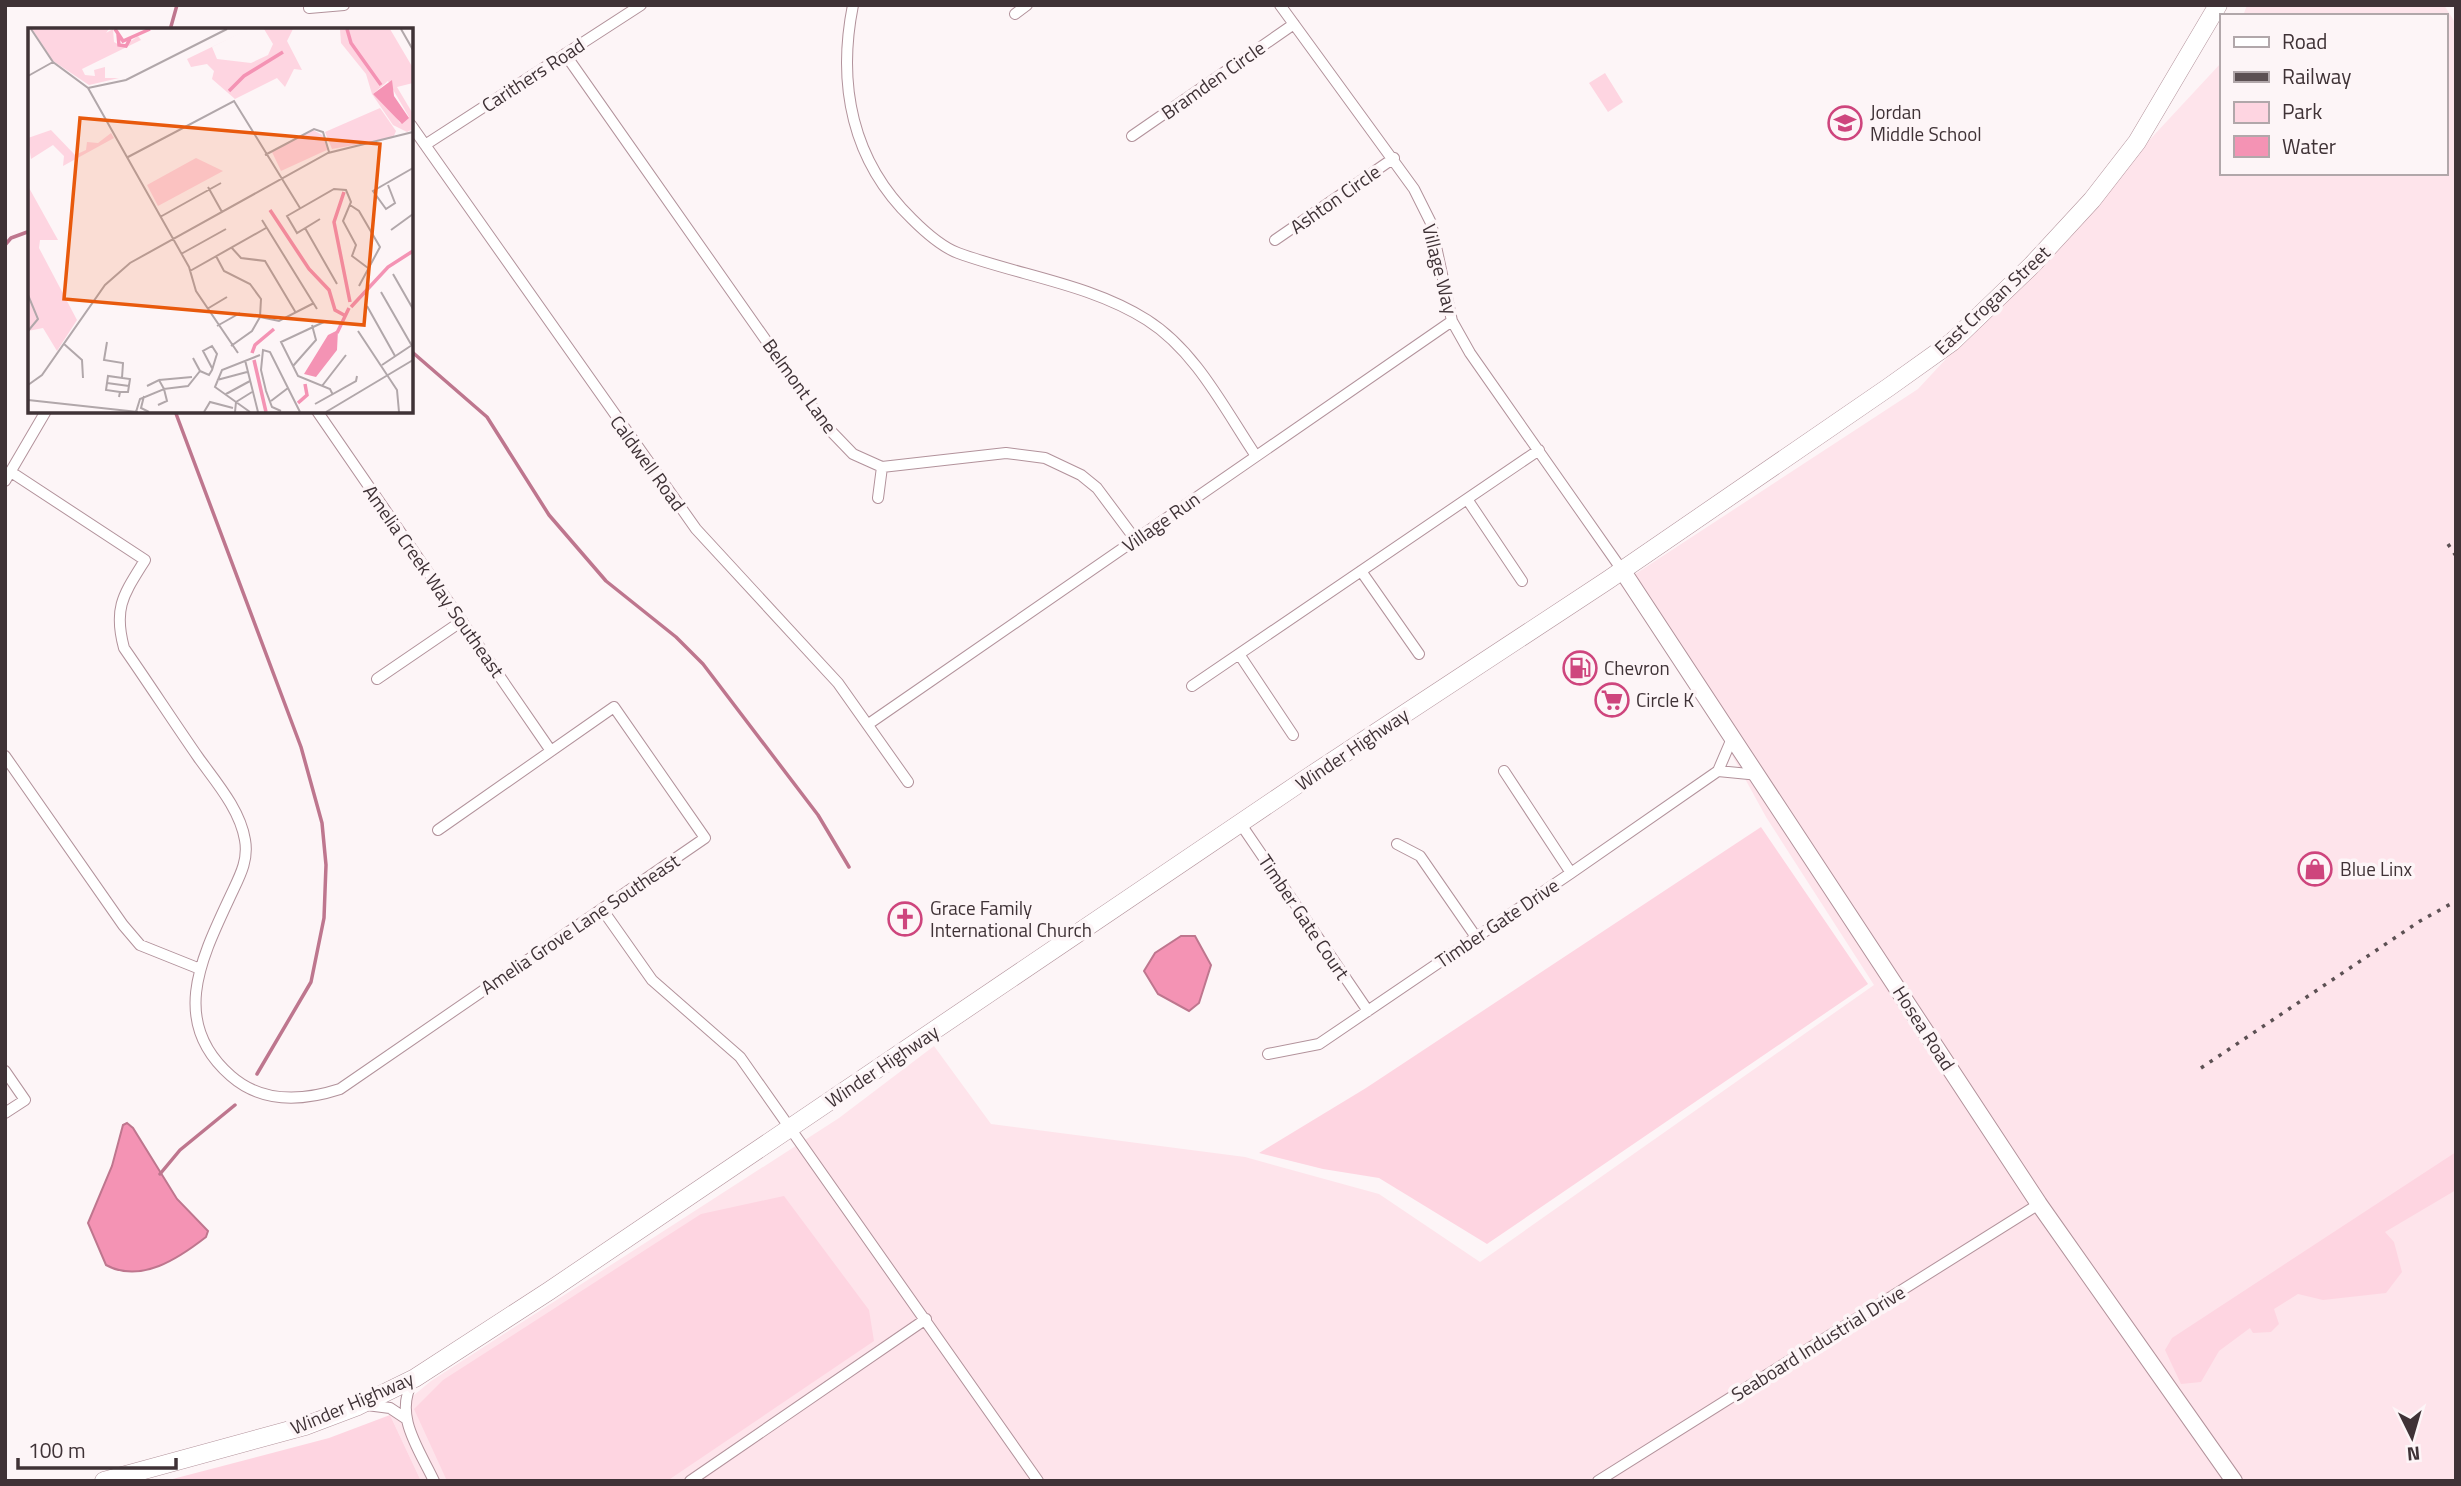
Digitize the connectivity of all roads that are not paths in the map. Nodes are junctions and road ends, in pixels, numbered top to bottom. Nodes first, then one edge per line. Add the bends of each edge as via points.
1 (344, 5) edge
2 (641, 5) edge
3 (853, 5) edge
4 (1027, 5) edge
5 (1280, 5) edge
6 (2218, 5) edge
7 (310, 8) dead end
8 (1015, 14) dead end
9 (1294, 24) junction
10 (565, 54) junction
11 (413, 128) edge
12 (1132, 136) dead end
13 (425, 145) junction
14 (1394, 158) junction
15 (1275, 240) dead end
16 (1452, 321) junction
17 (45, 413) edge
18 (318, 413) edge
19 (1539, 450) junction
20 (1256, 456) junction
21 (883, 467) junction
22 (8, 476) edge
23 (878, 498) dead end
24 (1467, 499) junction
25 (1135, 539) junction
26 (1622, 570) junction
27 (1361, 571) junction
28 (1522, 581) dead end
29 (462, 621) junction
30 (1239, 654) junction
31 (1419, 654) dead end
32 (377, 679) dead end
33 (1192, 685) dead end
34 (870, 723) junction
35 (1293, 735) dead end
36 (1733, 736) junction
37 (551, 751) junction
38 (5, 756) edge
39 (1504, 771) dead end
40 (1718, 771) junction
41 (1759, 775) junction
42 (908, 782) dead end
43 (1240, 823) junction
44 (438, 830) dead end
45 (1397, 844) dead end
46 (1571, 873) junction
47 (602, 909) junction
48 (1476, 937) junction
49 (200, 969) junction
50 (1368, 1011) junction
51 (1268, 1054) dead end
52 (5, 1071) edge
53 (5, 1114) edge
54 (791, 1127) junction
55 (2039, 1204) junction
56 (926, 1319) junction
57 (415, 1378) junction
58 (358, 1406) junction
59 (405, 1418) junction
60 (104, 1481) edge
61 (434, 1481) edge
62 (690, 1481) edge
63 (1038, 1481) edge
64 (1598, 1481) edge
65 (2234, 1481) edge

1 - 7 street
2 - 10 street, Carithers Road
3 - 20 street via 845,65 849,103 858,140 892,200 922,230 956,252 1108,299 1149,321 1176,343
4 - 8 street
5 - 9 street, Village Way
6 - 26 main road, East Crogan Street via 2137,142 2092,200 1952,342
9 - 12 street, Bramden Circle
9 - 14 street, Village Way
10 - 13 street, Carithers Road
10 - 21 street, Belmont Lane via 826,426 853,454
11 - 13 street, Caldwell Road
13 - 34 street, Caldwell Road via 695,529 794,633
14 - 15 street, Ashton Circle
14 - 16 street, Village Way via 1431,223
16 - 19 street, Village Way
16 - 20 street, Village Run
17 - 22 street, Amelia Grove Lane Southeast
18 - 29 street, Amelia Creek Way Southeast
19 - 24 street
19 - 26 street, Village Way
20 - 25 street, Village Run
21 - 23 street
21 - 25 street via 1006,453 1045,458 1097,488
22 - 49 street, Amelia Grove Lane Southeast via 145,560 122,597 117,623 124,648 230,804 245,838 246,864
24 - 27 street
24 - 28 street
25 - 34 street, Village Run
26 - 36 street, Hosea Road
26 - 43 main road, Winder Highway
27 - 30 street
27 - 31 street
29 - 32 street
29 - 37 street, Amelia Creek Way Southeast
30 - 33 street
30 - 35 street
34 - 42 street, Caldwell Road
36 - 40 street
36 - 41 street, Hosea Road
37 - 44 street, Amelia Grove Lane Southeast
37 - 47 street, Amelia Grove Lane Southeast via 614,707 705,838
38 - 49 street via 140,945
39 - 46 street
40 - 41 street
40 - 46 street, Timber Gate Drive
41 - 55 street, Hosea Road
43 - 50 street, Timber Gate Court
43 - 54 main road, Winder Highway
45 - 48 street via 1420,856
46 - 48 street, Timber Gate Drive
47 - 49 street, Amelia Grove Lane Southeast via 340,1089 312,1098 275,1098 244,1087 219,1066 197,1033 195,991
47 - 54 street via 652,980 740,1057
48 - 50 street, Timber Gate Drive
50 - 51 street, Timber Gate Drive via 1319,1044
52 - 53 street via 25,1100
54 - 56 street
54 - 57 main road, Winder Highway
55 - 64 street, Seaboard Industrial Drive
55 - 65 street, Hosea Road
56 - 62 street
56 - 63 street
57 - 58 main road, Winder Highway
57 - 59 street via 404,1403
58 - 59 street via 382,1405
58 - 60 main road, Winder Highway via 260,1440
59 - 61 street

